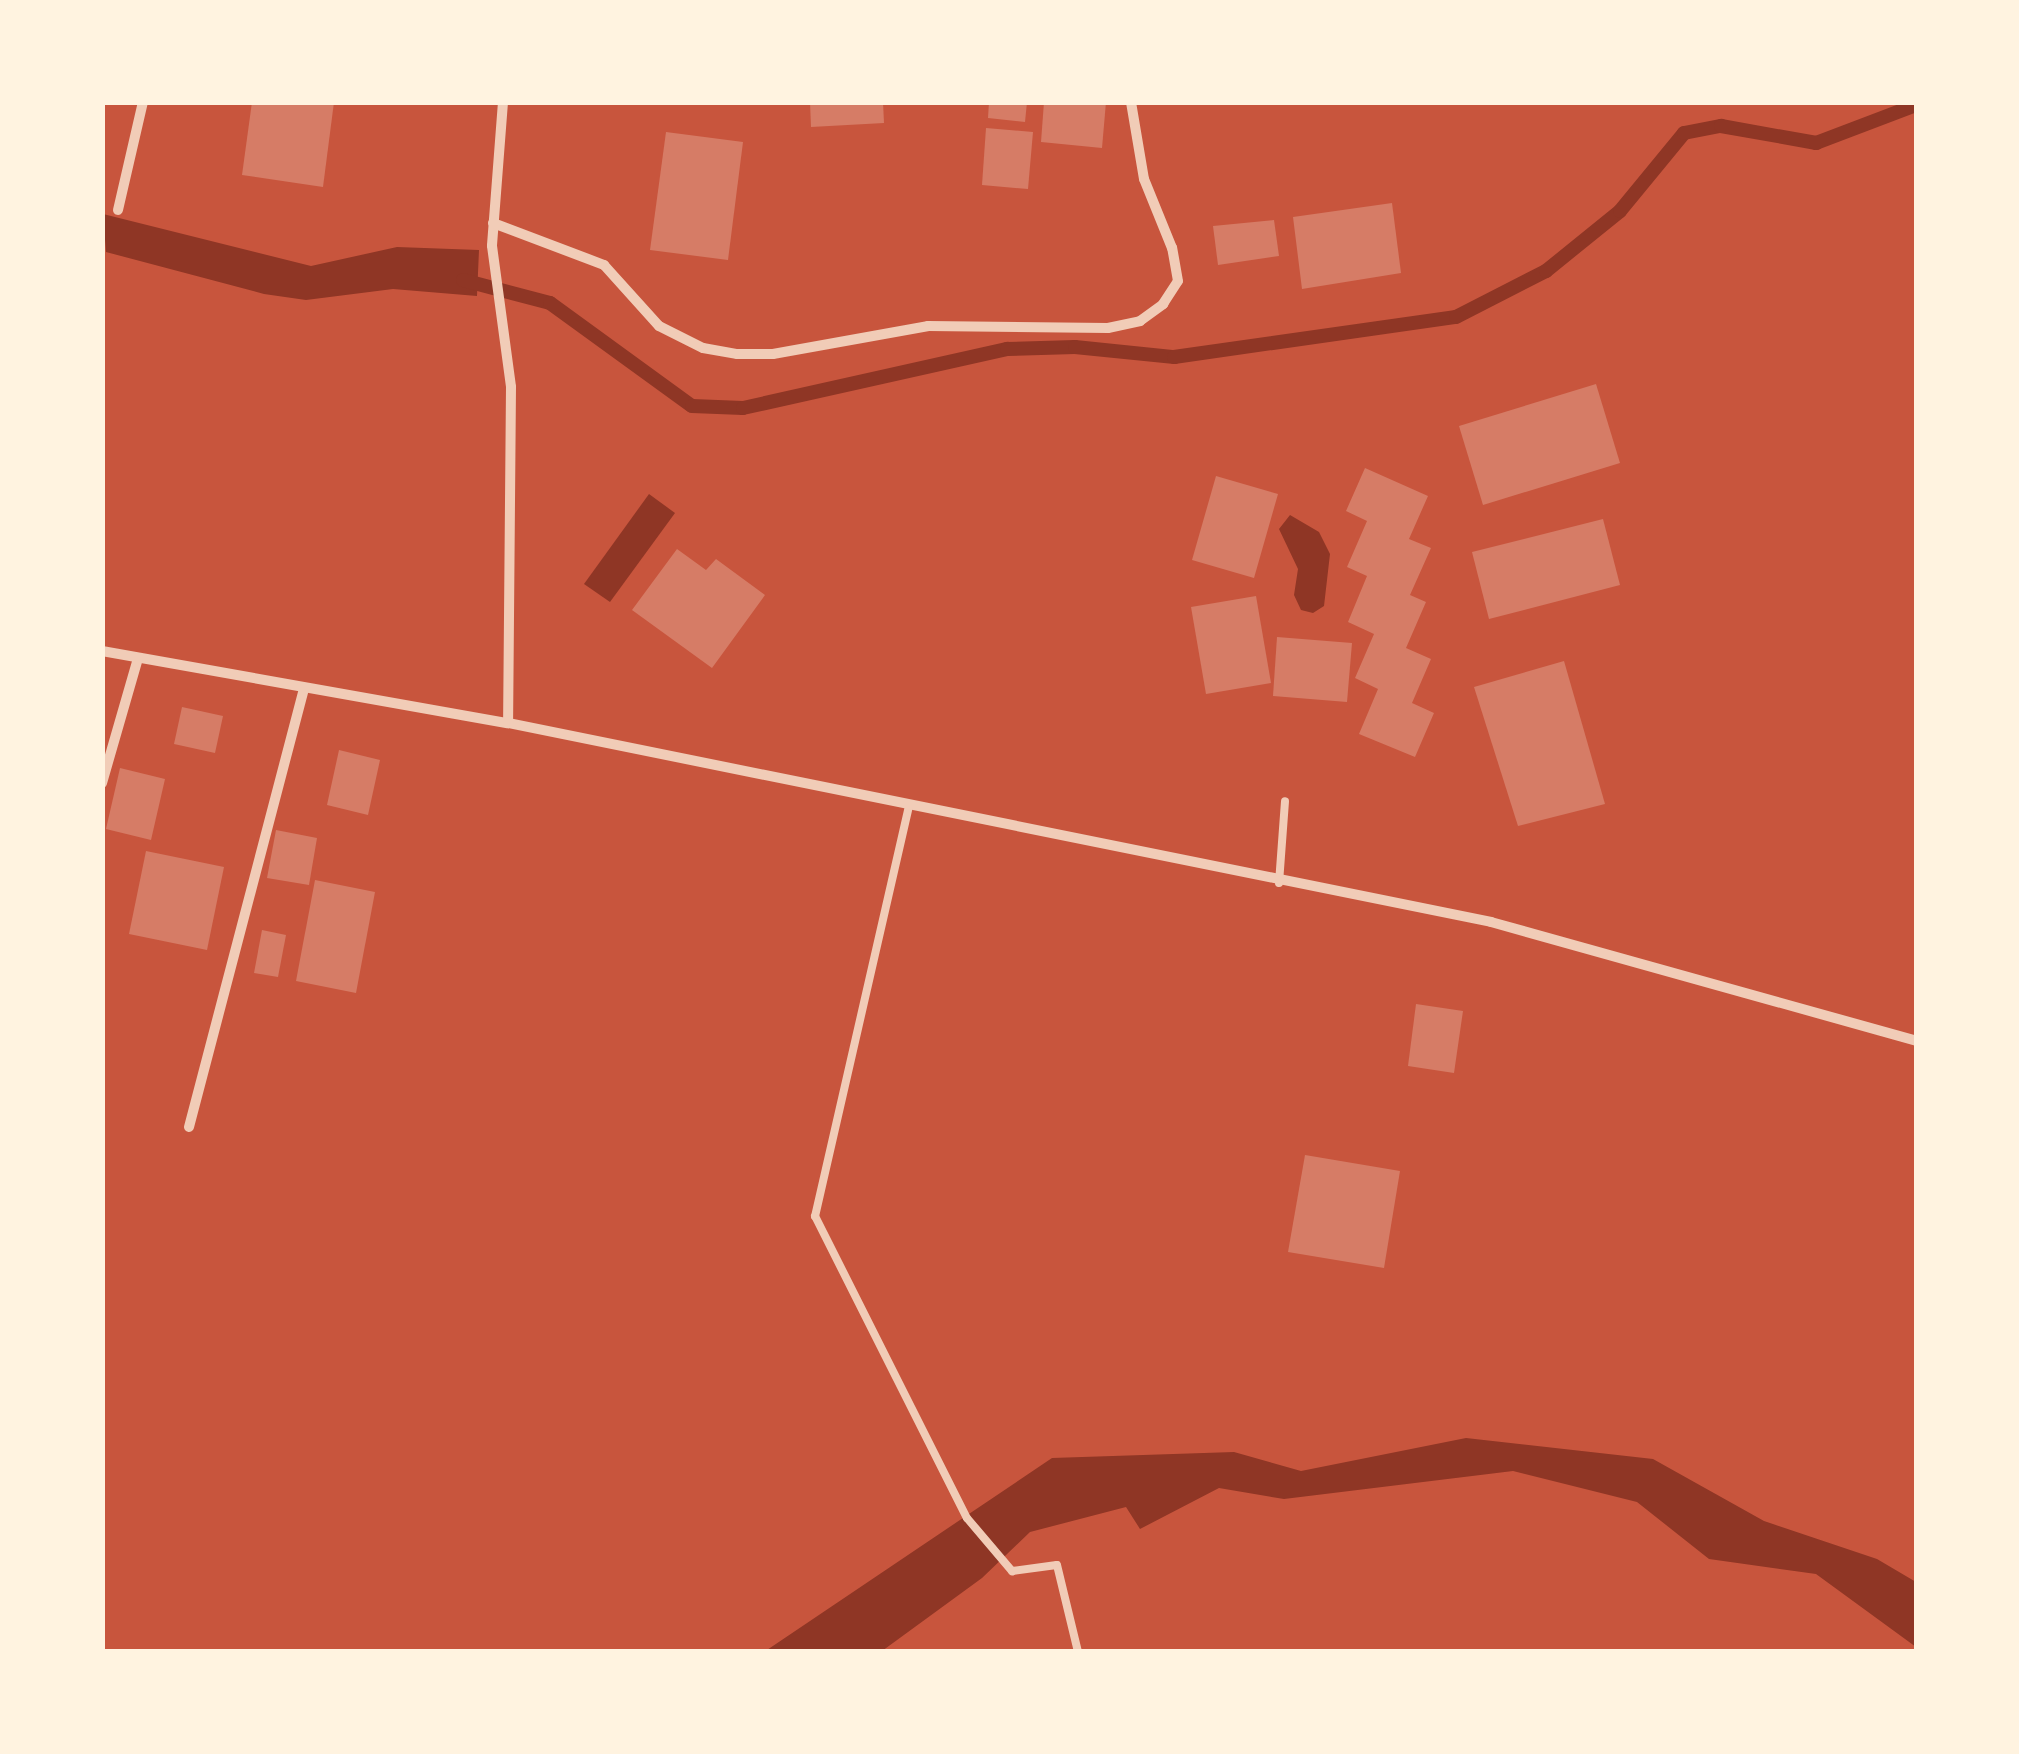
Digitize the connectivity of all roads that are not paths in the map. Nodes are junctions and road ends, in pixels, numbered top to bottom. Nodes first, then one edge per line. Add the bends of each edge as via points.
1 (143, 102) edge
2 (504, 102) edge
3 (1132, 102) edge
4 (118, 210) dead end
5 (494, 223) junction
6 (102, 651) edge
7 (138, 658) junction
8 (304, 688) junction
9 (508, 722) junction
10 (102, 783) edge
11 (1285, 801) dead end
12 (909, 806) junction
13 (1279, 884) junction
14 (1916, 1041) edge
15 (188, 1128) dead end
16 (1078, 1652) edge

1 - 4 street
2 - 5 street
3 - 5 street via 1144,179 1178,281 1140,321 1108,328 928,326 773,354 737,354 703,348 659,326 604,266
5 - 9 street via 511,387
6 - 7 street
7 - 8 street
7 - 10 street
8 - 9 street
8 - 15 street
9 - 12 street
11 - 13 lane
12 - 13 street
12 - 16 lane via 815,1216 967,1518 1012,1572 1057,1565
13 - 14 street via 1491,922

